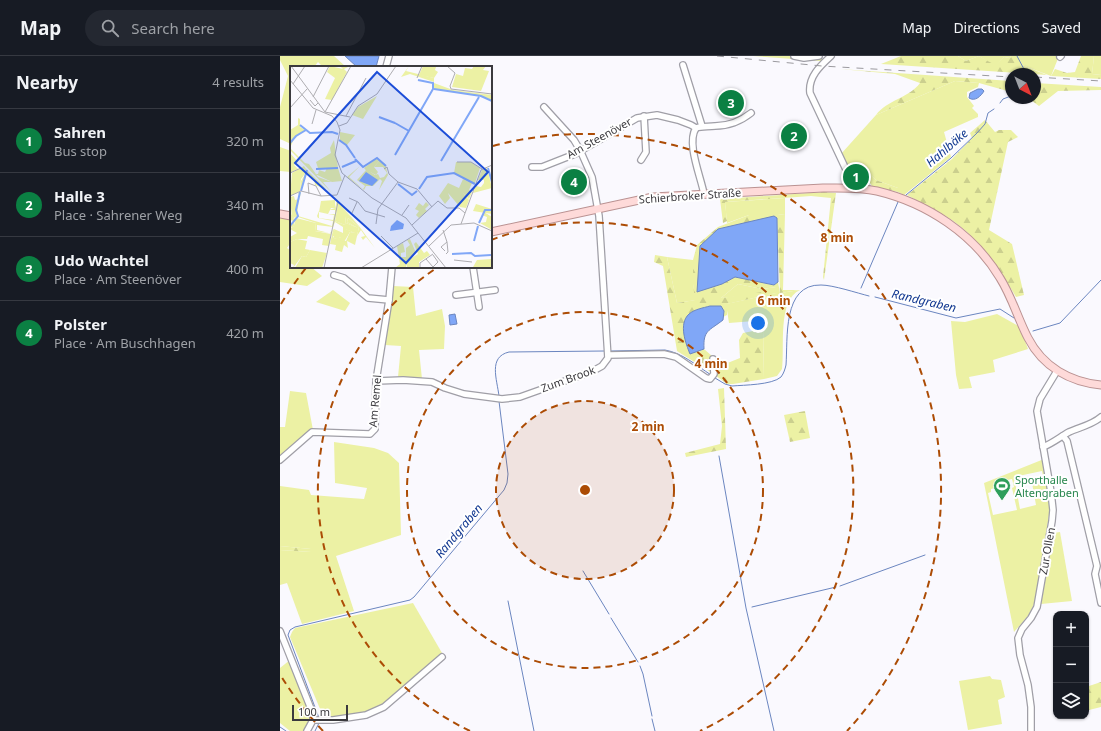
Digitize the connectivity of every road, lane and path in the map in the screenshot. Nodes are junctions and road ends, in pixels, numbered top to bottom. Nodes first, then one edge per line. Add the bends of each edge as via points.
1 (389, 56) edge
2 (794, 56) edge
3 (819, 56) edge
4 (828, 57) edge
5 (683, 65) dead end
6 (386, 66) edge
7 (544, 107) dead end
8 (751, 113) dead end
9 (644, 116) junction
10 (702, 126) junction
11 (696, 128) junction
12 (580, 150) junction
13 (642, 160) dead end
14 (532, 167) dead end
15 (851, 185) junction
16 (704, 194) junction
17 (598, 208) junction
18 (280, 214) edge
19 (290, 216) edge
20 (492, 232) edge
21 (392, 268) edge
22 (473, 268) edge
23 (334, 275) dead end
24 (495, 290) dead end
25 (477, 292) junction
26 (456, 295) dead end
27 (389, 300) junction
28 (479, 307) dead end
29 (608, 355) junction
30 (713, 359) dead end
31 (1057, 371) junction
32 (376, 381) junction
33 (1101, 385) edge
34 (1101, 417) edge
35 (1063, 436) junction
36 (1043, 447) junction
37 (280, 460) edge
38 (1101, 603) edge
39 (280, 631) edge
40 (442, 657) dead end
41 (313, 720) junction
42 (307, 731) edge
43 (1031, 731) edge

1 - 6 street
2 - 3 street
4 - 15 street via 810,80 810,93 847,171
5 - 10 street
7 - 12 street
8 - 10 street via 742,120 717,126
9 - 11 street, Am Steenöver via 671,118
9 - 12 street, Am Steenöver via 627,122
9 - 13 street, Am Steenöver via 646,152
10 - 11 street
11 - 16 street via 693,133 693,151
12 - 14 street, Am Steenöver via 542,167
12 - 17 street via 592,176
15 - 16 main road, Schierbroker Straße via 844,188
15 - 31 main road, Schierbroker Straße via 920,206 964,236 1000,277 1032,346
16 - 17 main road, Schierbroker Straße via 653,197
17 - 20 main road, Schierbroker Straße
17 - 29 street
18 - 19 main road
21 - 27 street, Am Remel
22 - 25 street
23 - 27 street via 344,278 368,298
24 - 25 street
25 - 26 street
25 - 28 street
27 - 32 street, Am Remel
29 - 30 street via 664,354 676,357 706,378 712,376
29 - 32 street, Zum Brook via 604,364 593,371 520,397 502,399 464,394 432,382
31 - 33 main road, Schierbroker Straße via 1079,381
31 - 36 street, Zur Ollen via 1040,399 1037,411
32 - 37 street, Am Remel via 375,429 370,434 312,432
34 - 35 street
35 - 36 street
35 - 38 street via 1067,441 1098,566 1095,574
36 - 43 street, Zur Ollen via 1051,492 1052,521 1037,607 1018,638 1028,684
39 - 41 street
40 - 41 street via 384,707 366,715
41 - 42 street

